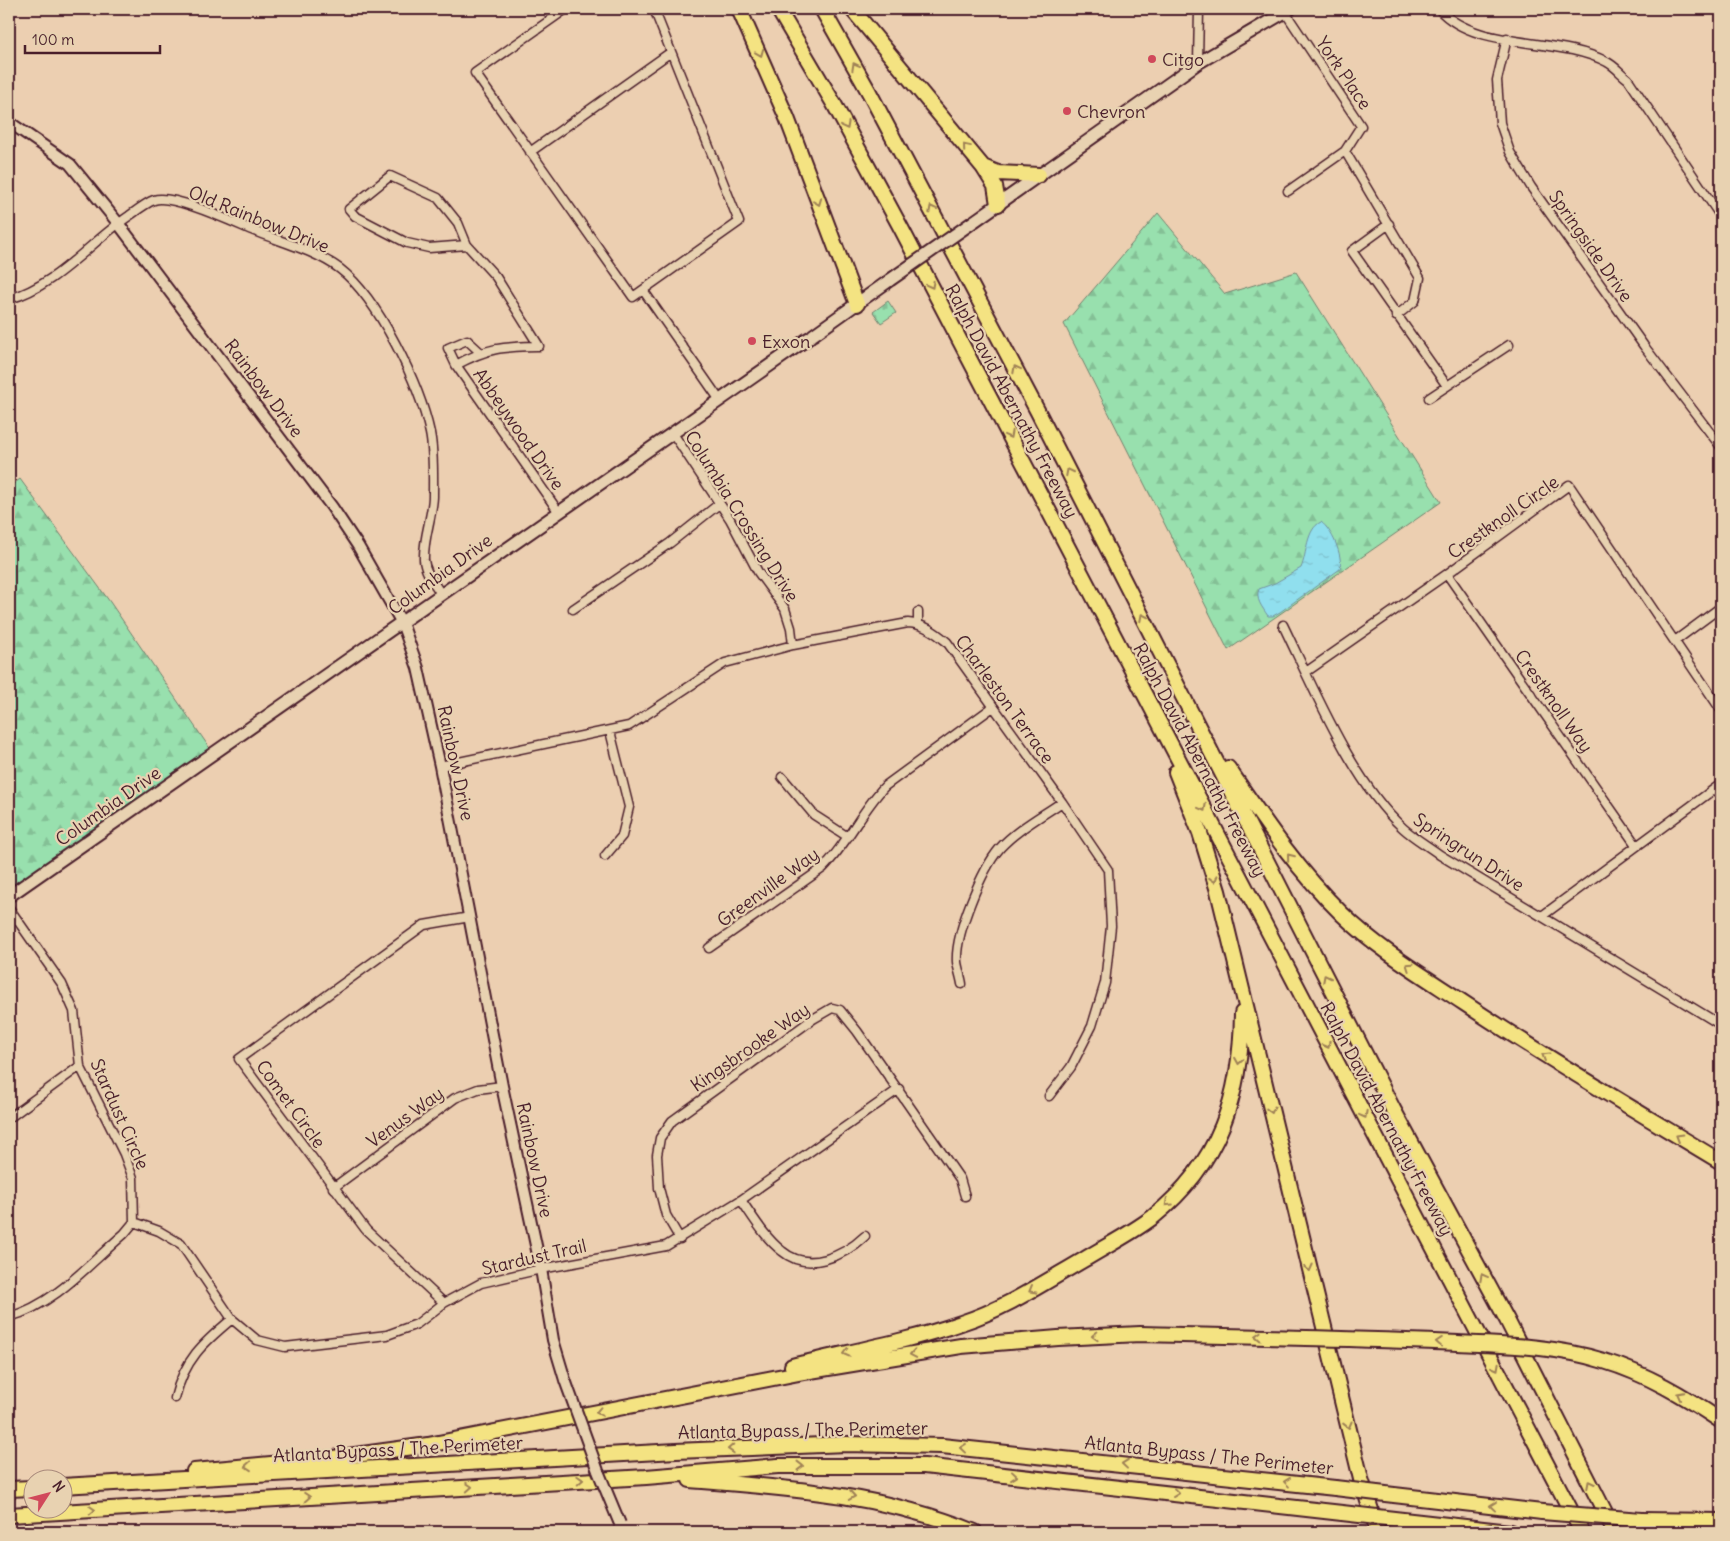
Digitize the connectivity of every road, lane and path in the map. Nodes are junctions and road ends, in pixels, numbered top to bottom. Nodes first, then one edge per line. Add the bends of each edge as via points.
1 (566, 9) edge
2 (654, 9) edge
3 (739, 9) edge
4 (778, 9) edge
5 (822, 9) edge
6 (852, 9) edge
7 (1199, 9) edge
8 (1439, 9) edge
9 (1288, 10) edge
10 (1507, 38) junction
11 (671, 52) junction
12 (1198, 63) junction
13 (9, 122) edge
14 (1345, 151) junction
15 (530, 152) junction
16 (983, 167) junction
17 (1039, 175) junction
18 (1288, 191) dead end
19 (998, 204) junction
20 (1721, 217) edge
21 (118, 223) junction
22 (1389, 224) junction
23 (467, 245) junction
24 (643, 290) junction
25 (9, 299) edge
26 (858, 304) junction
27 (1396, 316) junction
28 (1509, 345) dead end
29 (480, 352) junction
30 (456, 365) junction
31 (1447, 386) junction
32 (1430, 398) dead end
33 (719, 399) junction
34 (672, 432) junction
35 (1721, 447) edge
36 (719, 504) junction
37 (558, 511) junction
38 (1447, 574) junction
39 (1084, 578) junction
40 (441, 594) junction
41 (1721, 607) edge
42 (574, 609) dead end
43 (918, 612) dead end
44 (402, 623) junction
45 (918, 624) junction
46 (1283, 626) dead end
47 (1674, 641) junction
48 (793, 645) junction
49 (1306, 672) junction
50 (993, 707) junction
51 (1721, 710) edge
52 (1196, 722) junction
53 (610, 731) junction
54 (440, 766) junction
55 (782, 777) dead end
56 (1721, 784) edge
57 (1062, 802) junction
58 (848, 837) junction
59 (1636, 845) junction
60 (606, 856) dead end
61 (9, 896) edge
62 (9, 908) edge
63 (1542, 916) junction
64 (470, 917) junction
65 (709, 948) dead end
66 (1238, 977) junction
67 (962, 984) dead end
68 (1721, 1025) edge
69 (80, 1066) junction
70 (502, 1086) junction
71 (899, 1089) junction
72 (1049, 1096) dead end
73 (9, 1118) edge
74 (1721, 1162) edge
75 (333, 1188) junction
76 (965, 1196) dead end
77 (741, 1200) junction
78 (134, 1222) junction
79 (865, 1236) dead end
80 (680, 1239) junction
81 (541, 1269) junction
82 (444, 1303) junction
83 (9, 1317) edge
84 (232, 1319) junction
85 (175, 1398) dead end
86 (621, 1407) junction
87 (1721, 1421) edge
88 (646, 1477) junction
89 (72, 1485) edge
90 (72, 1486) edge
91 (22, 1488) edge
92 (9, 1489) edge
93 (9, 1515) edge
94 (1403, 1520) junction
95 (1721, 1521) edge
96 (622, 1528) edge
97 (1614, 1530) edge
98 (452, 1532) edge
99 (508, 1532) edge
100 (975, 1532) edge
101 (1378, 1532) edge
102 (1468, 1532) edge
103 (1510, 1532) edge
104 (1582, 1532) edge

1 - 15 street via 475,74
2 - 11 street
3 -> 26 highway via 787,118
4 -> 39 highway, Ralph David Abernathy Freeway via 834,104
52 -> 5 highway, Ralph David Abernathy Freeway via 965,271
16 -> 6 highway
7 - 12 street
8 - 10 street via 1448,19 1467,30
9 - 12 main road
9 - 14 street, York Place via 1361,126
10 - 20 street via 1586,53 1609,63 1628,79
10 - 35 street, Springside Drive via 1497,80 1500,123 1510,152 1531,187 1644,346
11 - 15 street
11 - 24 street via 739,222
12 - 17 main road
13 - 21 street, Rainbow Drive via 70,164
14 - 18 street, York Place
14 - 22 street
15 - 24 street via 633,297
16 - 17 highway via 998,174
16 - 19 highway via 995,186
17 - 19 main road
19 - 26 main road, Columbia Drive, bridge
21 - 25 street, Old Rainbow Drive via 38,288
21 - 40 street, Old Rainbow Drive via 155,200 170,199 318,256 340,269 358,286 393,340 425,412 431,435 432,498 424,561
21 - 44 street, Rainbow Drive via 332,507
22 - 27 street via 1420,278 1415,301
22 - 27 street via 1352,251
23 - 23 street, Abbeywood Drive via 458,223 438,198 390,176 349,209 355,216 407,243 429,248
23 - 29 street, Abbeywood Drive via 496,277 539,346 498,347
24 - 33 street
26 - 33 main road, Columbia Drive
27 - 31 street
28 - 31 street
29 - 30 street, Abbeywood Drive
29 - 30 street via 467,340 448,348
30 - 37 street, Abbeywood Drive
31 - 32 street
33 - 34 main road, Columbia Drive
34 - 36 street, Columbia Crossing Drive
34 - 37 main road, Columbia Drive
36 - 42 street via 670,543
36 - 48 street, Columbia Crossing Drive via 730,518 758,572 785,609
37 - 40 main road, Columbia Drive
38 - 47 street, Crestknoll Circle via 1569,485
38 - 49 street, Crestknoll Circle
38 - 59 street, Crestknoll Way
39 -> 66 highway via 1177,774 1200,833
39 -> 104 highway, Ralph David Abernathy Freeway
40 - 44 main road, Columbia Drive
41 - 47 street
43 - 45 street
44 - 54 street, Rainbow Drive via 418,668
44 - 61 main road, Columbia Drive
45 - 48 street via 908,623
45 - 50 street, Charleston Terrace via 947,642
46 - 49 street, Springrun Drive
47 - 51 street, Crestknoll Circle
48 - 53 street via 725,663 629,726
49 - 63 street, Springrun Drive via 1351,760 1403,828 1440,855
50 - 57 street, Charleston Terrace
50 - 58 street, Greenville Way via 885,786
74 -> 52 highway via 1531,1047 1396,958 1343,915 1280,845
97 -> 52 highway, Ralph David Abernathy Freeway via 1507,1320 1393,1109
53 - 54 street
53 - 60 street via 629,807 622,836
54 - 64 street, Rainbow Drive
55 - 58 street via 814,815
56 - 59 street
57 - 67 street via 1013,837 992,860 963,924 957,961
57 - 72 street, Charleston Terrace via 1108,870 1111,926 1106,983 1092,1026 1071,1067
58 - 65 street, Greenville Way via 823,868
59 - 63 street
62 - 69 street, Stardust Circle via 62,984 74,1011
63 - 68 street, Springrun Drive
64 - 70 street, Rainbow Drive
64 - 75 street, Comet Circle via 424,925 239,1058
66 -> 86 highway via 1242,1047 1227,1117 1210,1152 1185,1187 1136,1229 1015,1300 962,1323
66 -> 101 highway via 1361,1479
69 - 73 street
69 - 78 street, Stardust Circle via 133,1178
70 - 75 street, Venus Way via 478,1089 455,1098
70 - 81 street, Rainbow Drive
71 - 76 street, Kingsbrooke Way via 960,1179
71 - 77 street, Stardust Trail
71 - 80 street, Kingsbrooke Way via 840,1010 832,1008 813,1019 672,1121 660,1138 656,1155 659,1188 666,1215
75 - 82 street, Comet Circle via 366,1230
77 - 79 street via 782,1252 800,1260 817,1261 841,1255
77 - 80 street, Stardust Trail
78 - 83 street via 44,1303 27,1313
78 - 84 street, Stardust Trail via 180,1244
80 - 81 street, Stardust Trail via 666,1246
81 - 82 street, Stardust Trail via 481,1283
81 - 96 street, Rainbow Drive, bridge via 553,1340 565,1380
82 - 84 street, Stardust Trail via 417,1324 387,1335 285,1347 257,1340
84 - 85 street via 194,1353 180,1376
87 -> 86 highway, bridge via 1649,1378 1603,1360 1556,1350 1505,1345 1140,1334 961,1346
86 -> 89 highway via 428,1446
93 -> 88 highway, Atlanta Bypass / The Perimeter
88 -> 94 highway, Atlanta Bypass / The Perimeter, bridge via 778,1466 924,1466
88 -> 100 highway via 799,1488 858,1497 919,1512
95 -> 90 highway, Atlanta Bypass / The Perimeter, bridge via 1640,1520 1542,1512 942,1446 846,1444 676,1451
91 - 92 highway
94 - 102 highway
94 - 103 highway, Atlanta Bypass / The Perimeter
98 - 99 street

